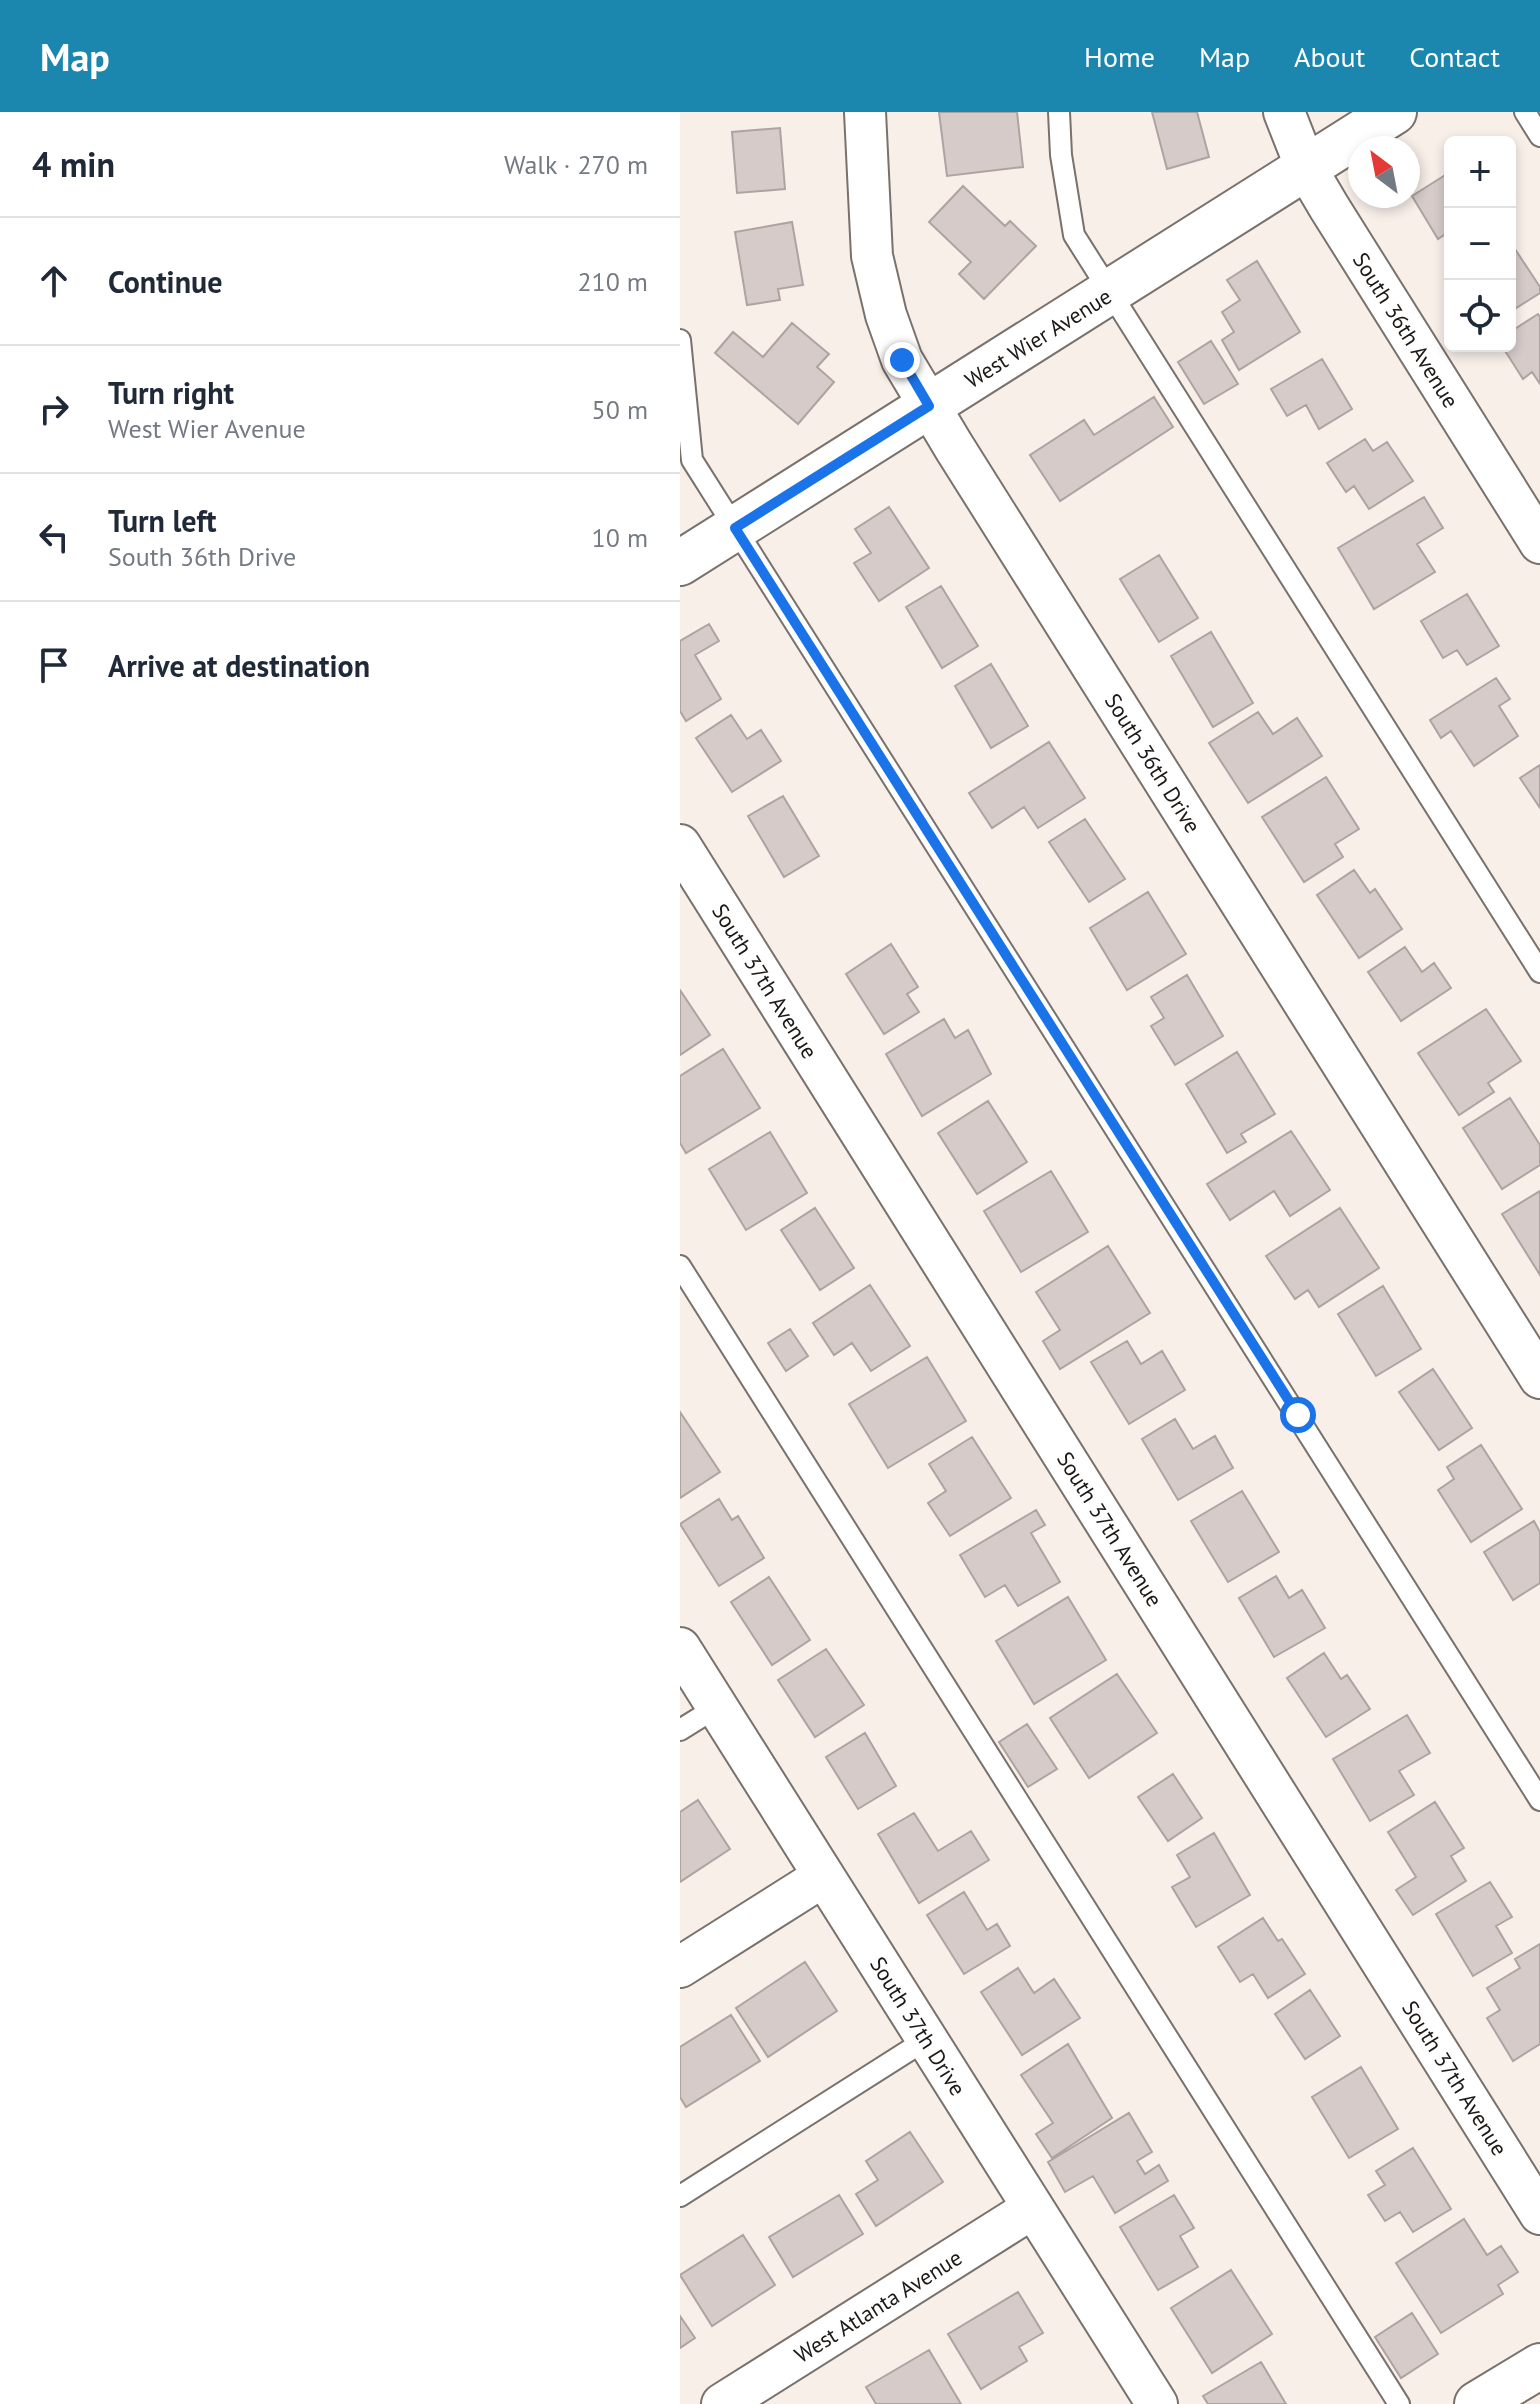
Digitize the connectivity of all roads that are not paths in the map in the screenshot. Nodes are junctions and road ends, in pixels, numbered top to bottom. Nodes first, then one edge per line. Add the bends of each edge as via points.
1 (865, 112) edge
2 (1059, 112) edge
3 (1284, 112) edge
4 (1394, 112) edge
5 (1525, 112) edge
6 (1540, 136) edge
7 (1306, 168) junction
8 (1110, 292) junction
9 (680, 340) edge
10 (929, 406) junction
11 (735, 528) junction
12 (1540, 543) edge
13 (680, 563) edge
14 (680, 845) edge
15 (1540, 972) edge
16 (680, 1266) edge
17 (1540, 1378) edge
18 (680, 1648) edge
19 (717, 1707) junction
20 (680, 1730) edge
21 (1540, 1800) edge
22 (824, 1876) junction
23 (680, 1967) edge
24 (927, 2039) junction
25 (680, 2196) edge
26 (1033, 2208) junction
27 (1540, 2214) edge
28 (1540, 2366) edge
29 (722, 2404) edge
30 (1157, 2404) edge
31 (1399, 2404) edge
32 (1477, 2404) edge

1 - 10 street, South 36th Drive via 872,256 902,360
2 - 8 lane via 1074,235
3 - 7 street, South 36th Avenue
4 - 7 street, West Wier Avenue
5 - 6 lane
7 - 8 street, West Wier Avenue
7 - 12 street, South 36th Avenue
8 - 10 street, West Wier Avenue
8 - 15 lane
9 - 11 lane via 692,460
10 - 11 street, West Wier Avenue
10 - 17 street, South 36th Drive
11 - 13 street, West Wier Avenue
11 - 21 lane
14 - 27 street, South 37th Avenue
16 - 31 lane
18 - 19 street, South 37th Drive
19 - 20 lane
19 - 22 street, South 37th Drive
22 - 23 street
22 - 24 street, South 37th Drive
24 - 25 lane
24 - 26 street, South 37th Drive
26 - 29 street, West Atlanta Avenue
26 - 30 street, South 37th Drive
28 - 32 street

